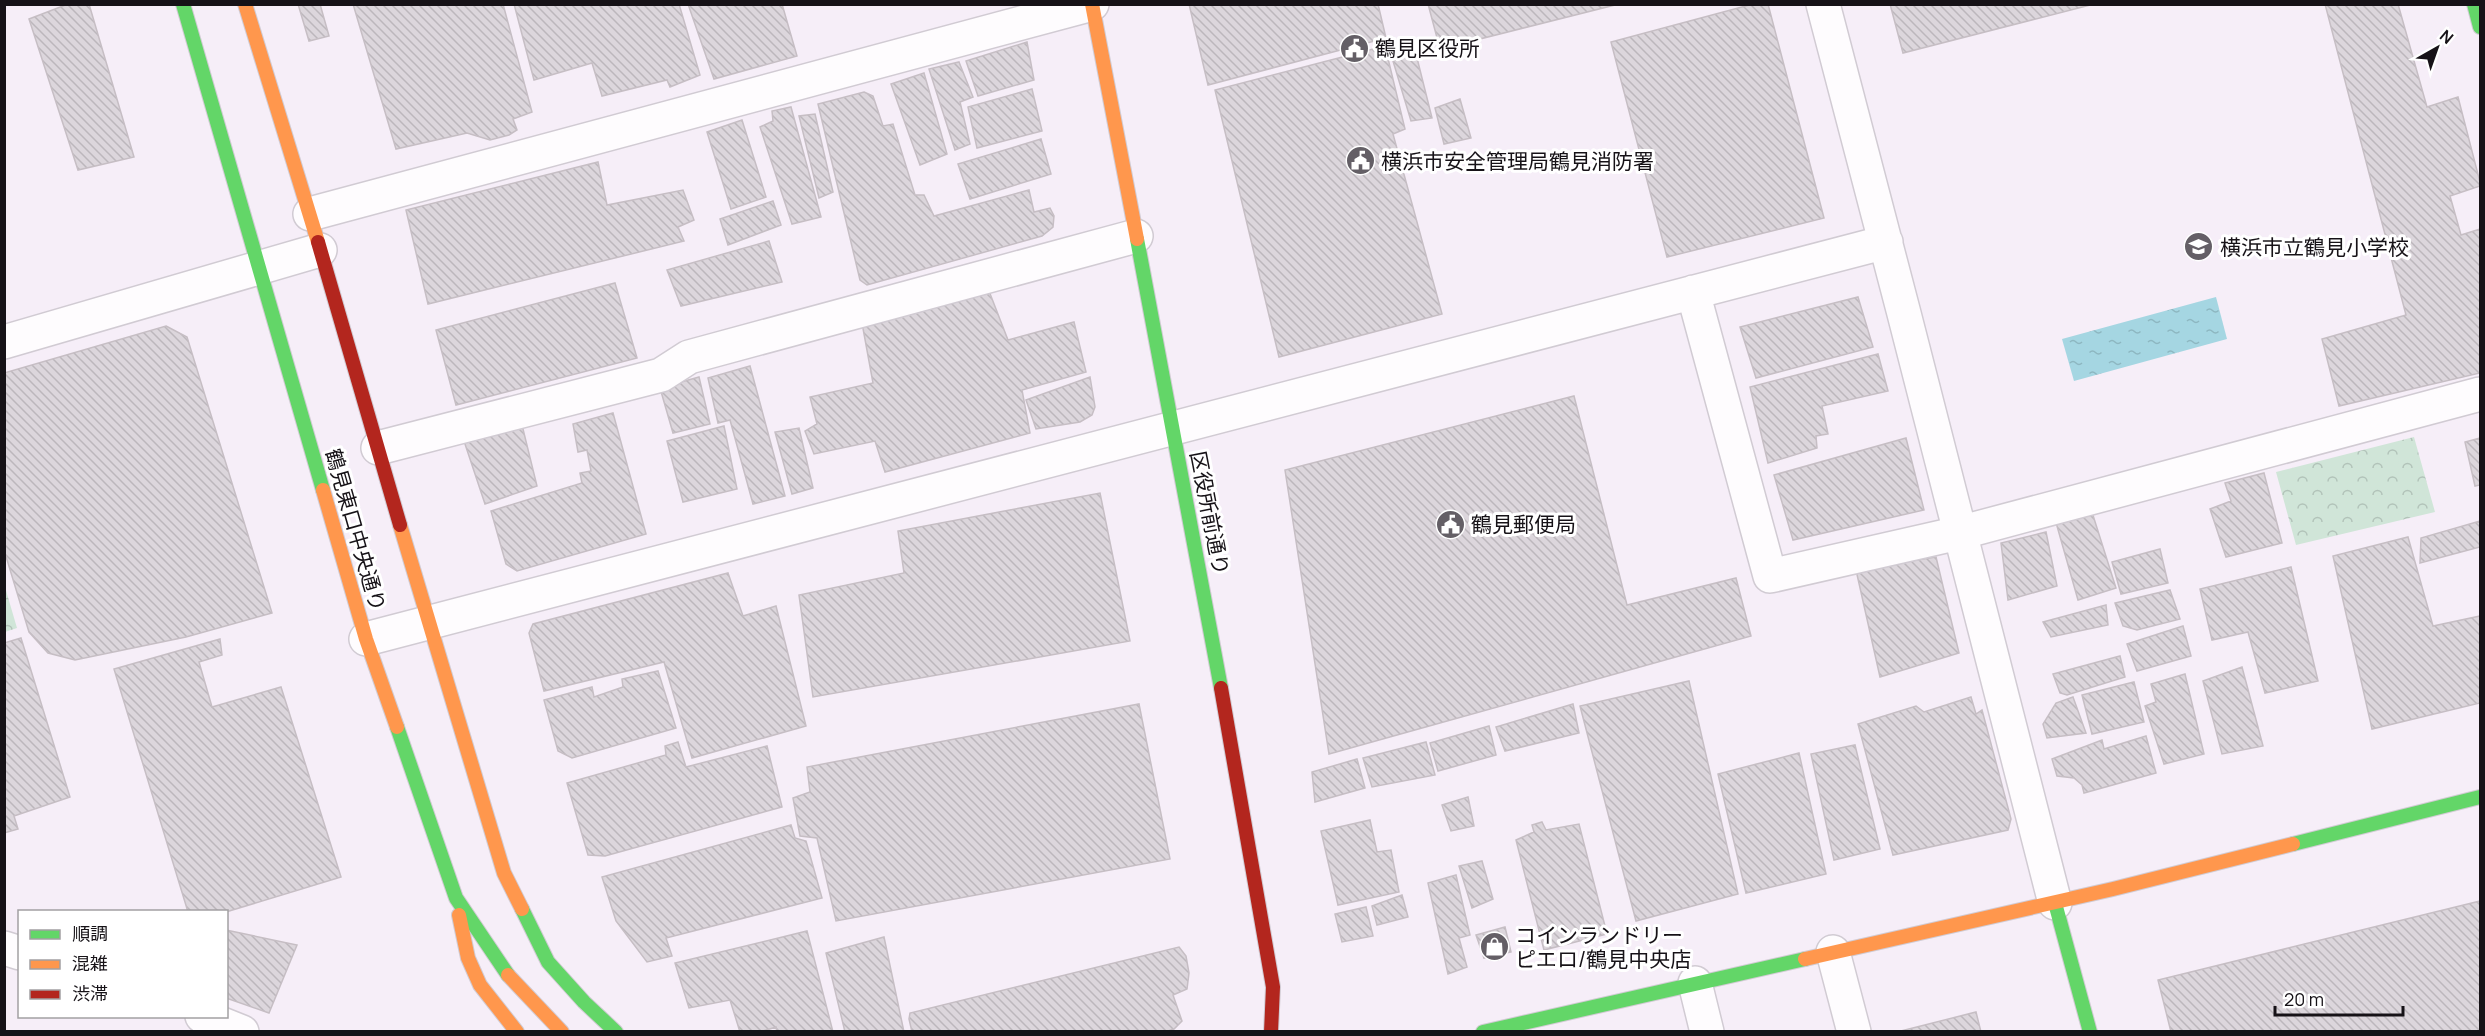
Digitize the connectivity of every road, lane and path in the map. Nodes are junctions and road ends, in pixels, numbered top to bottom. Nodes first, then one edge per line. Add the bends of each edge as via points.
1 (183, 4) edge
2 (245, 4) edge
3 (1092, 4) edge
4 (1823, 4) edge
5 (2474, 4) edge
6 (2481, 27) edge
7 (310, 214) junction
8 (1136, 236) junction
9 (1886, 242) junction
10 (320, 250) junction
11 (258, 268) junction
12 (1693, 292) junction
13 (4, 342) edge
14 (2481, 394) edge
15 (1173, 428) junction
16 (378, 448) junction
17 (1959, 533) junction
18 (428, 623) junction
19 (366, 639) junction
20 (2481, 796) edge
21 (456, 898) junction
22 (2055, 903) junction
23 (1833, 952) junction
24 (1695, 983) junction
25 (205, 1018) edge
26 (508, 1029) edge
27 (242, 1032) edge
28 (562, 1032) edge
29 (616, 1032) edge
30 (1271, 1032) edge
31 (1483, 1032) edge
32 (1707, 1032) edge
33 (1854, 1032) edge
34 (2090, 1032) edge

1 - 11 street, 鶴見東口中央通り
2 - 7 street, 鶴見東口中央通り
3 - 7 street
3 - 8 street, 区役所前通り
4 - 9 street
5 - 6 street
7 - 10 street, 鶴見東口中央通り
8 - 15 street, 区役所前通り
8 - 16 street via 689,357 661,375
9 - 12 street
9 - 17 street
10 - 11 street
10 - 16 street, 鶴見東口中央通り
11 - 13 street
11 - 19 street, 鶴見東口中央通り
12 - 15 street
12 - 17 street via 1770,576
14 - 17 street
15 - 18 street
15 - 30 street, 区役所前通り via 1273,987
16 - 18 street, 鶴見東口中央通り
17 - 22 street
18 - 19 street
18 - 29 street, 鶴見東口中央通り via 504,873 548,962
19 - 21 street, 鶴見東口中央通り
20 - 22 street
21 - 26 street via 468,958
21 - 28 street, 鶴見東口中央通り via 506,972
22 - 23 street
22 - 34 street
23 - 24 street
23 - 33 street
24 - 31 street
24 - 32 street
25 - 27 street

